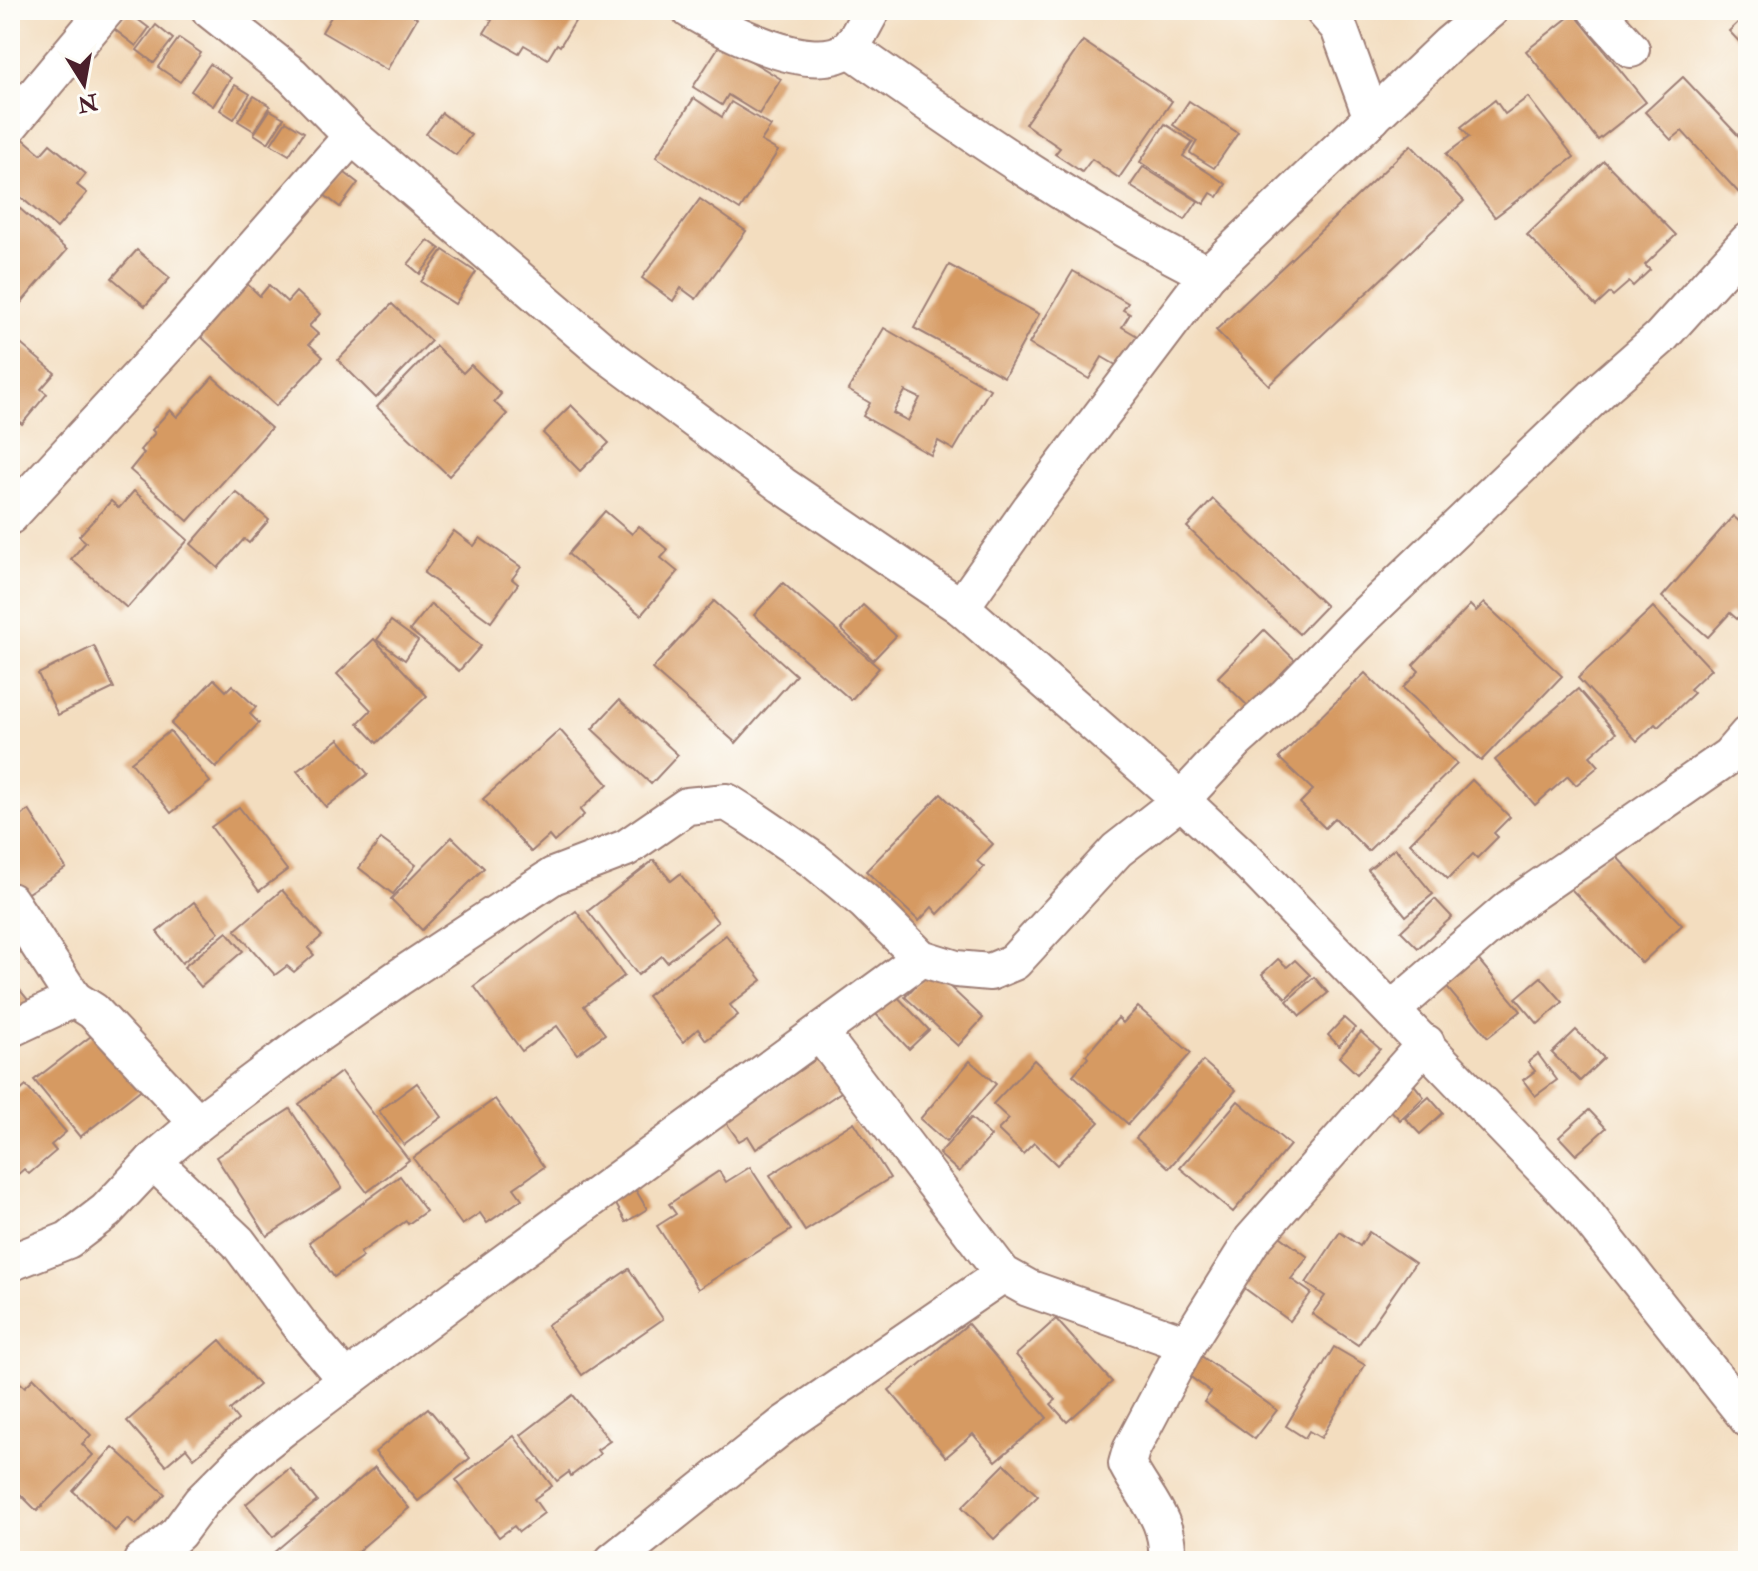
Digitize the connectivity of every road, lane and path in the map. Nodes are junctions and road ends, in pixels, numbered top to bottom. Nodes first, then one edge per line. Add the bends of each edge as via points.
1 (106, 10) edge
2 (210, 10) edge
3 (690, 10) edge
4 (872, 10) edge
5 (1323, 10) edge
6 (1490, 10) edge
7 (1596, 10) edge
8 (849, 48) junction
9 (1631, 49) dead end
10 (1372, 118) junction
11 (10, 125) edge
12 (352, 136) junction
13 (1748, 241) edge
14 (1208, 274) junction
15 (10, 516) edge
16 (961, 607) junction
17 (1742, 755) edge
18 (1181, 800) junction
19 (10, 901) edge
20 (921, 958) junction
21 (74, 999) junction
22 (1393, 1009) junction
23 (10, 1029) edge
24 (820, 1033) junction
25 (1426, 1043) junction
26 (198, 1123) junction
27 (153, 1161) junction
28 (10, 1263) edge
29 (1003, 1274) junction
30 (1187, 1344) junction
31 (346, 1380) junction
32 (1748, 1419) edge
33 (142, 1561) edge
34 (613, 1561) edge
35 (1167, 1561) edge

1 - 11 street
2 - 12 street via 292,75
3 - 8 street via 768,48 828,56
4 - 8 street
5 - 10 street via 1339,28
6 - 10 street
7 - 9 street
8 - 14 street via 1010,161
10 - 14 street
12 - 15 street
12 - 16 street via 605,353 782,485
13 - 18 street via 1660,338 1355,625
14 - 16 street
16 - 18 street
17 - 22 street via 1510,908
18 - 20 street via 1117,850 1014,962 990,972
18 - 22 street
19 - 21 street
20 - 24 street
20 - 26 street via 865,902 749,816 727,802 687,806 626,848 553,876 398,978
21 - 23 street
21 - 26 street via 93,1011
22 - 25 street
24 - 29 street
24 - 31 street
25 - 30 street via 1252,1240
25 - 32 street via 1577,1203
26 - 27 street
27 - 28 street via 106,1211 68,1240
27 - 31 street via 238,1242
29 - 30 street via 1028,1288
29 - 34 street via 786,1423
30 - 35 street via 1127,1464 1160,1517
31 - 33 street via 244,1459 178,1533

